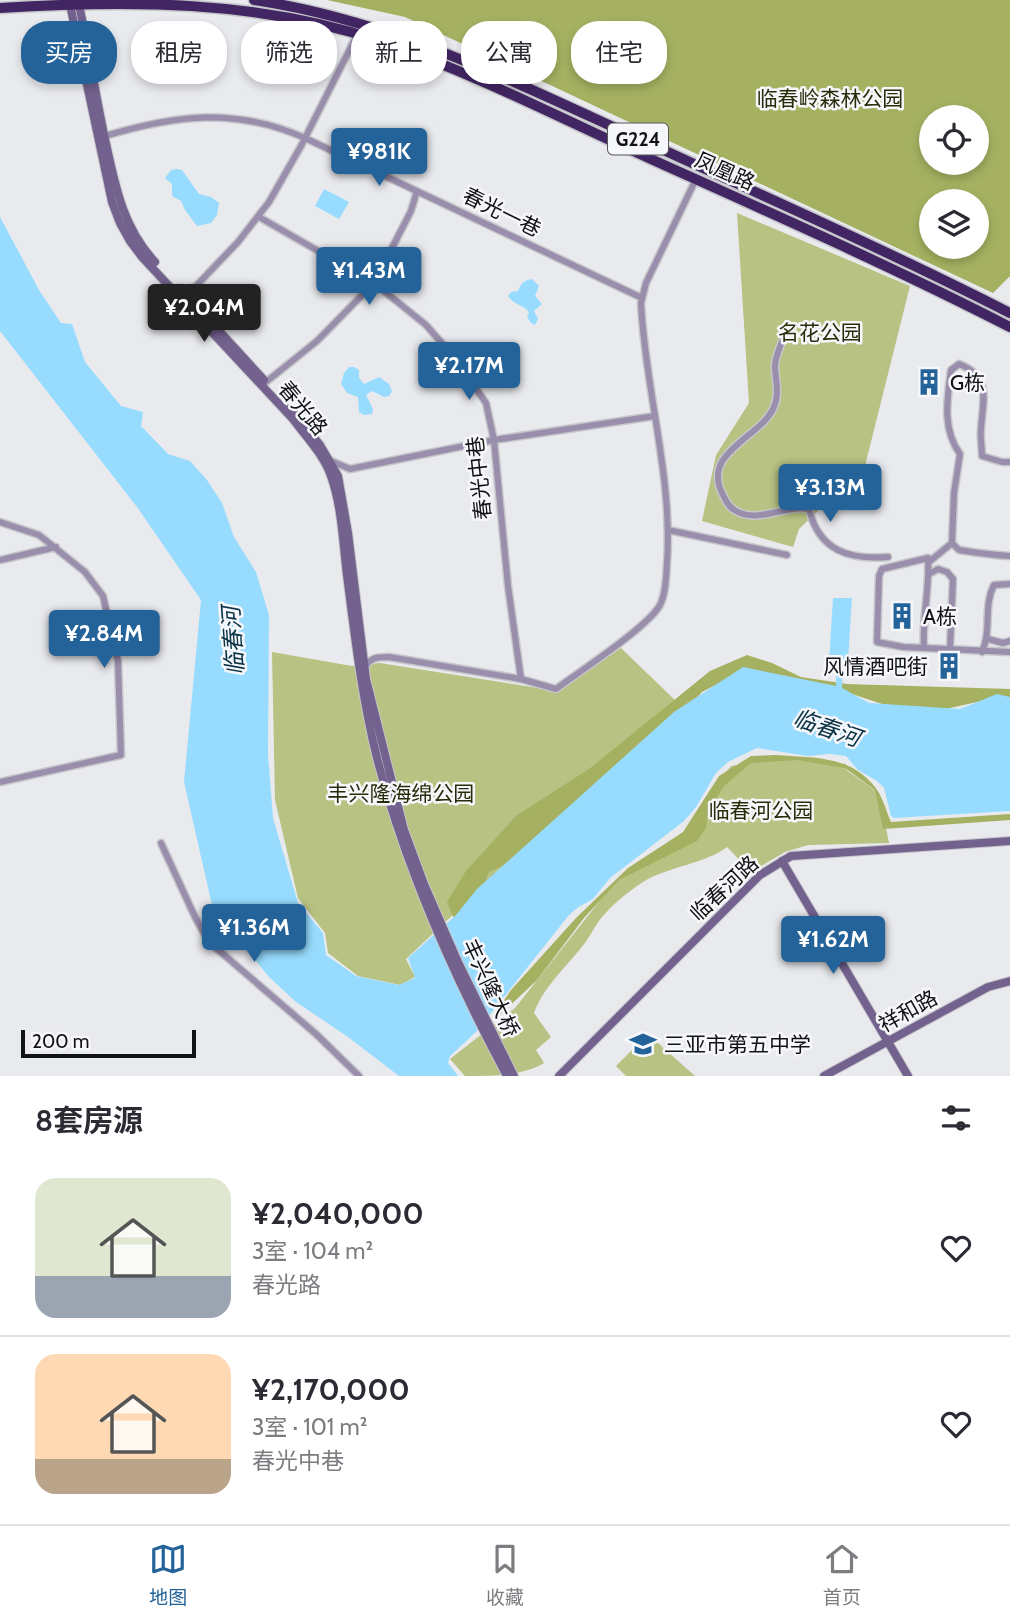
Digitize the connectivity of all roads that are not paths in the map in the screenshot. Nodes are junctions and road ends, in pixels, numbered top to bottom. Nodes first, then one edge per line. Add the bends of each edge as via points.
1 (254, 0) edge
2 (74, 1) edge
3 (4, 8) edge
4 (351, 34) edge
5 (351, 47) edge
6 (447, 66) edge
7 (105, 136) junction
8 (305, 138) junction
9 (696, 179) junction
10 (417, 191) junction
11 (259, 217) junction
12 (374, 284) junction
13 (178, 288) junction
14 (642, 298) junction
15 (994, 305) junction
16 (1010, 313) edge
17 (988, 316) junction
18 (1010, 327) edge
19 (787, 329) dead end
20 (266, 382) junction
21 (655, 416) junction
22 (494, 440) junction
23 (331, 461) junction
24 (1010, 462) edge
25 (858, 479) dead end
26 (809, 509) junction
27 (0, 522) edge
28 (668, 530) junction
29 (953, 543) junction
30 (56, 547) junction
31 (787, 555) dead end
32 (1010, 556) edge
33 (888, 557) dead end
34 (0, 560) edge
35 (929, 562) junction
36 (929, 573) junction
37 (1010, 584) edge
38 (988, 639) junction
39 (1010, 641) edge
40 (924, 647) junction
41 (950, 649) junction
42 (982, 652) junction
43 (1010, 652) edge
44 (365, 668) junction
45 (363, 679) junction
46 (521, 679) junction
47 (0, 782) edge
48 (1010, 841) edge
49 (161, 843) dead end
50 (782, 861) junction
51 (434, 915) junction
52 (1010, 981) edge
53 (888, 1041) junction
54 (359, 1076) edge
55 (507, 1076) edge
56 (514, 1076) edge
57 (559, 1076) edge
58 (824, 1076) edge
59 (908, 1076) edge

1 - 15 highway, 凤凰路 / G224 via 327,14 450,53
2 - 3 highway, 凤凰路 / G224
2 - 4 highway, 凤凰路 / G224 via 211,6
2 - 7 main road, 春光路
2 - 45 main road, 春光路 via 112,202 130,241 293,419 331,476
5 - 8 street
6 - 9 highway, 凤凰路 / G224
7 - 8 street, 春光一巷 via 169,119 208,117 275,126
7 - 13 main road, 春光路 via 127,222 137,241
8 - 10 street, 春光一巷
8 - 11 street
9 - 14 street
9 - 17 highway, 凤凰路 / G224
10 - 12 street
10 - 14 street, 春光一巷
11 - 12 street, 春光中巷
11 - 13 street via 196,286
12 - 20 street via 317,341
12 - 22 street, 春光中巷 via 426,325 454,357 486,403
13 - 20 main road, 春光路
14 - 21 street
15 - 16 highway, 凤凰路 / G224
15 - 17 highway
17 - 18 highway, 凤凰路 / G224
19 - 26 street via 775,364 778,396 774,408 766,421 726,455 717,478 728,504 737,512 762,515
20 - 23 main road, 春光路
21 - 22 street
21 - 28 street
22 - 23 street via 350,468
22 - 46 street, 春光中巷
23 - 44 main road, 春光路 via 342,493
24 - 29 street via 982,457 984,389 973,370 959,364 951,370 946,420 960,454
25 - 26 street via 848,487 834,485
26 - 33 street via 813,525 838,551 862,559
27 - 30 street via 39,535
28 - 31 street
28 - 46 street via 660,605 556,689
29 - 32 street via 959,550
29 - 35 street
30 - 34 street
30 - 47 street via 85,572 103,596 118,661 121,755
35 - 36 street
35 - 40 street via 928,558 919,559 882,569 879,576 877,642
36 - 40 street
36 - 41 street via 938,569 953,579
37 - 38 street via 992,589
38 - 39 street
38 - 42 street
40 - 41 street
41 - 42 street
42 - 43 street
44 - 45 main road, 春光路
44 - 46 street via 375,657 388,657
45 - 51 main road via 390,792
48 - 50 main road, 临春河路 via 791,856
49 - 54 street via 209,942
50 - 53 main road
50 - 57 main road, 临春河路 via 760,875
51 - 55 main road, 丰兴隆大桥
51 - 56 main road, 丰兴隆大桥
52 - 53 main road, 祥和路 via 988,987
53 - 58 main road, 祥和路
53 - 59 main road

